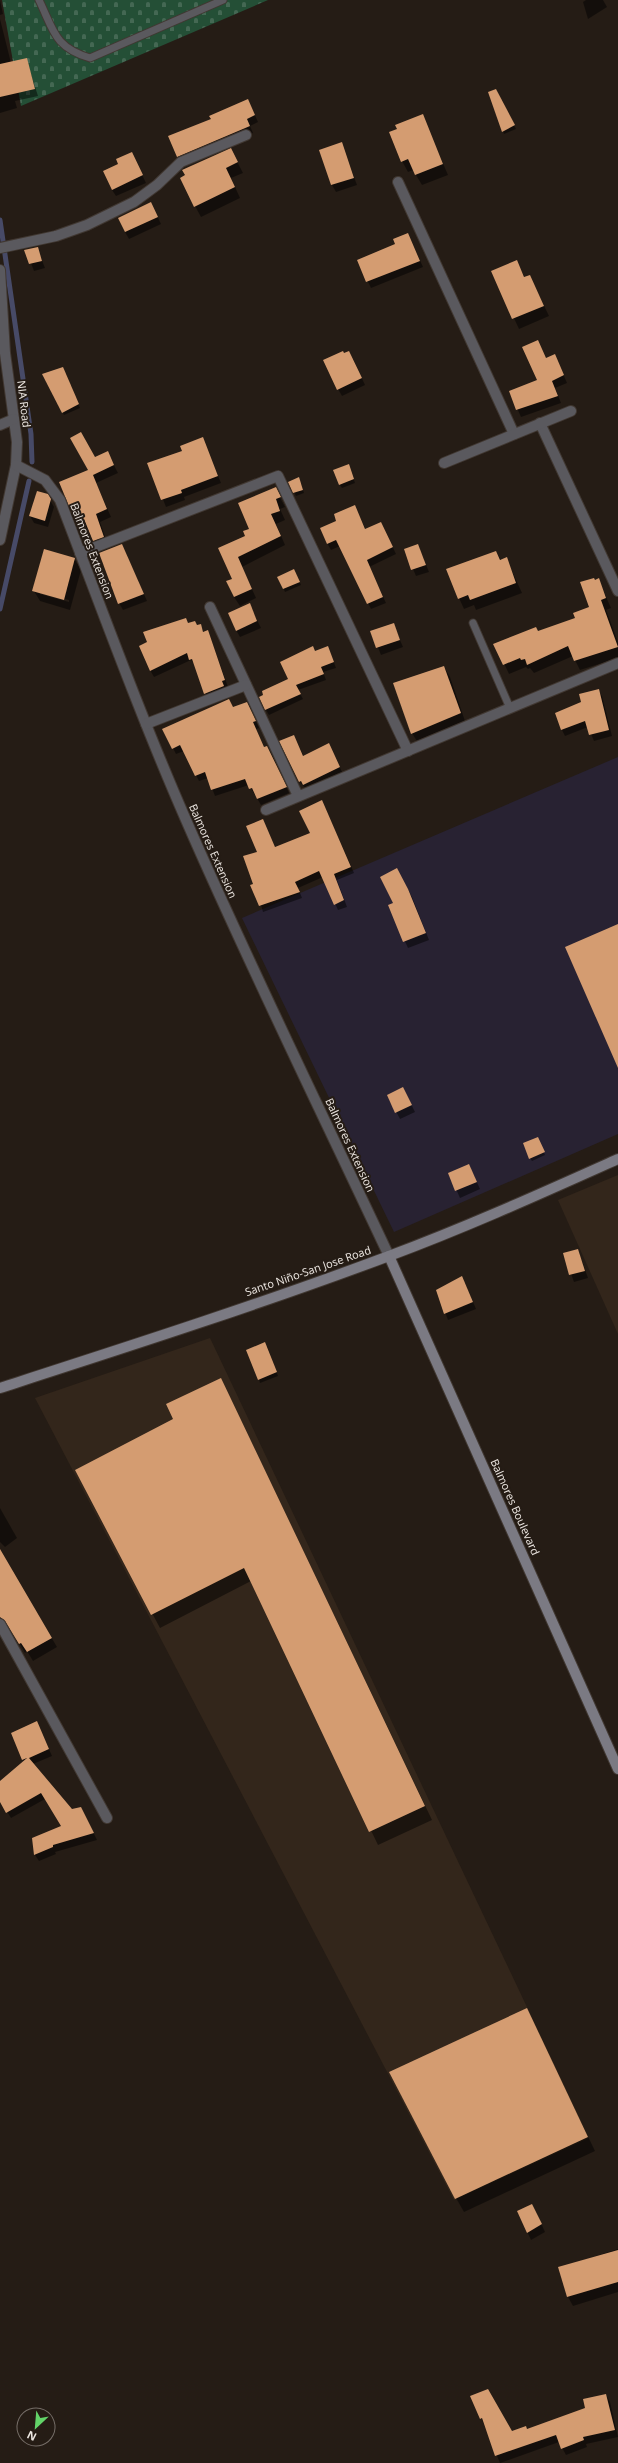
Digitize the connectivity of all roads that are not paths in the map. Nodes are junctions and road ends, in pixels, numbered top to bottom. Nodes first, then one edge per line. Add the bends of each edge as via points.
1 (39, 0) edge
2 (223, 0) edge
3 (246, 135) dead end
4 (398, 182) dead end
5 (0, 248) edge
6 (0, 270) edge
7 (3, 348) edge
8 (571, 411) dead end
9 (14, 419) junction
10 (540, 423) junction
11 (0, 425) edge
12 (514, 434) junction
13 (444, 463) dead end
14 (16, 465) junction
15 (0, 540) edge
16 (80, 552) junction
17 (618, 591) edge
18 (210, 607) dead end
19 (473, 623) dead end
20 (618, 663) edge
21 (246, 685) junction
22 (510, 708) junction
23 (146, 724) junction
24 (408, 751) junction
25 (298, 796) junction
26 (266, 810) dead end
27 (618, 1159) edge
28 (389, 1256) junction
29 (0, 1388) edge
30 (0, 1624) edge
31 (618, 1769) edge
32 (107, 1818) dead end

1 - 2 lane via 60,44 73,53 90,58
3 - 5 street via 181,162 134,202 81,227 56,236
4 - 12 street
6 - 7 street, NIA Road
7 - 9 street, NIA Road
8 - 10 street
9 - 11 street
9 - 14 street, NIA Road
10 - 12 street
10 - 17 street
12 - 13 street
14 - 15 street, NIA Road
14 - 16 street, Balmores Extension via 45,480 54,489
16 - 23 street, Balmores Extension
16 - 24 street via 278,476
18 - 21 street
19 - 22 lane
20 - 22 street
21 - 23 street
21 - 25 street
22 - 24 street
23 - 28 street, Balmores Extension via 232,922
24 - 25 street
25 - 26 street
27 - 28 main road, Santo Niño-San Jose Road
28 - 29 main road, Santo Niño-San Jose Road
28 - 31 main road, Balmores Boulevard
30 - 32 street

